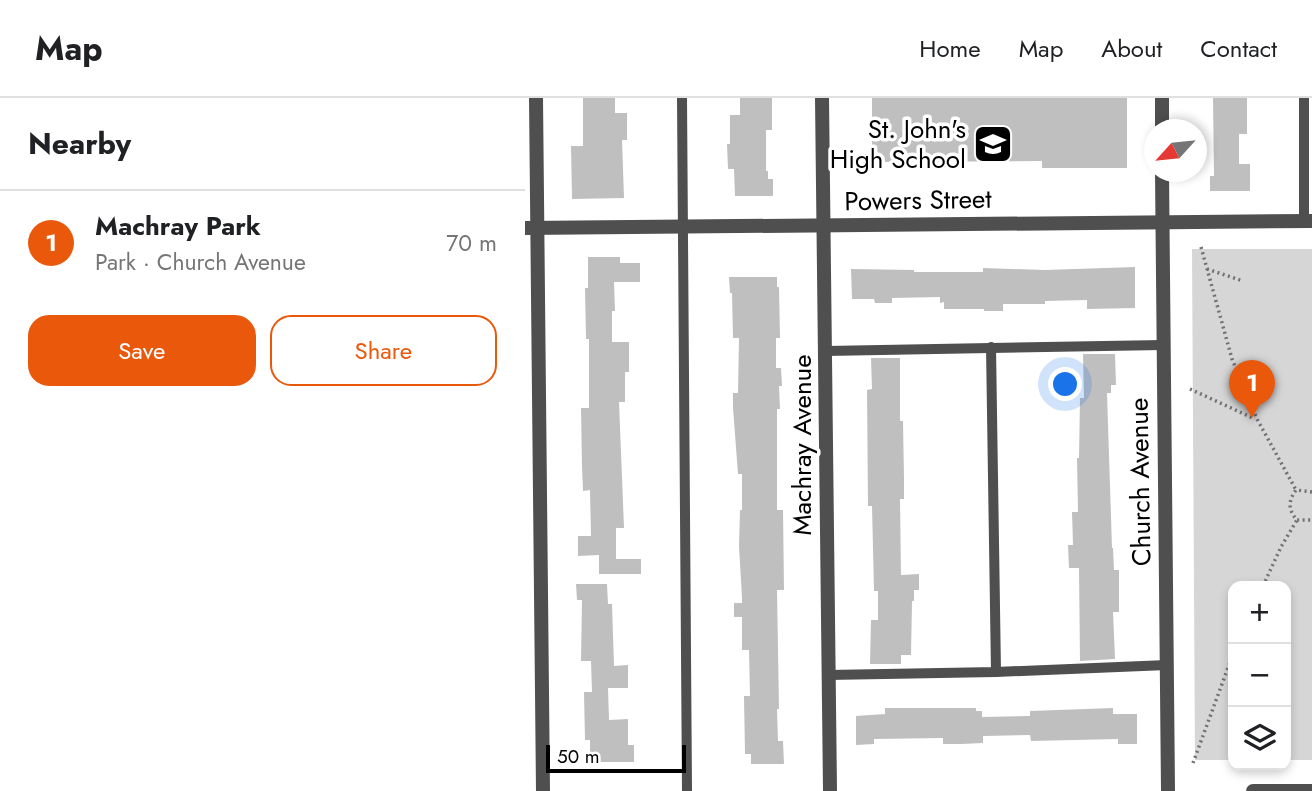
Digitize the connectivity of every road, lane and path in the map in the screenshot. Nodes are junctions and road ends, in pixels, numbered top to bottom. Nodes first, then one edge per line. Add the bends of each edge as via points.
1 (536, 98) edge
2 (682, 98) edge
3 (823, 98) edge
4 (1162, 98) edge
5 (1304, 98) edge
6 (1162, 119) edge
7 (1163, 182) edge
8 (1308, 221) edge
9 (1163, 222) junction
10 (824, 225) junction
11 (683, 226) junction
12 (531, 228) edge
13 (1201, 247) dead end
14 (1207, 269) junction
15 (1243, 281) dead end
16 (1163, 345) junction
17 (991, 347) junction
18 (826, 351) junction
19 (1190, 389) dead end
20 (1257, 419) junction
21 (1296, 490) junction
22 (1312, 492) edge
23 (1297, 520) junction
24 (1312, 520) edge
25 (1265, 581) edge
26 (1167, 665) junction
27 (1228, 668) edge
28 (996, 672) junction
29 (828, 675) junction
30 (1193, 763) dead end
31 (543, 791) edge
32 (687, 791) edge
33 (830, 791) edge
34 (1168, 791) edge
35 (1253, 791) edge
36 (1309, 791) edge

1 - 12 street
2 - 11 lane
3 - 10 street, Machray Avenue
4 - 6 street
5 - 8 lane
7 - 9 street, Church Avenue
8 - 9 street, Powers Street
9 - 10 street, Powers Street
9 - 16 street, Church Avenue
10 - 11 street, Powers Street
10 - 18 street, Machray Avenue
11 - 12 street, Powers Street
11 - 32 lane
12 - 31 street
13 - 14 path
14 - 15 path
14 - 20 path via 1232,359
16 - 17 lane
16 - 26 street, Church Avenue
17 - 18 lane
17 - 28 lane
18 - 29 street, Machray Avenue
19 - 20 path
20 - 21 path
21 - 22 path
21 - 23 path via 1290,506
23 - 24 path
23 - 25 path
26 - 28 lane
26 - 34 street, Church Avenue
27 - 30 path
28 - 29 lane
29 - 33 street, Machray Avenue
35 - 36 street

